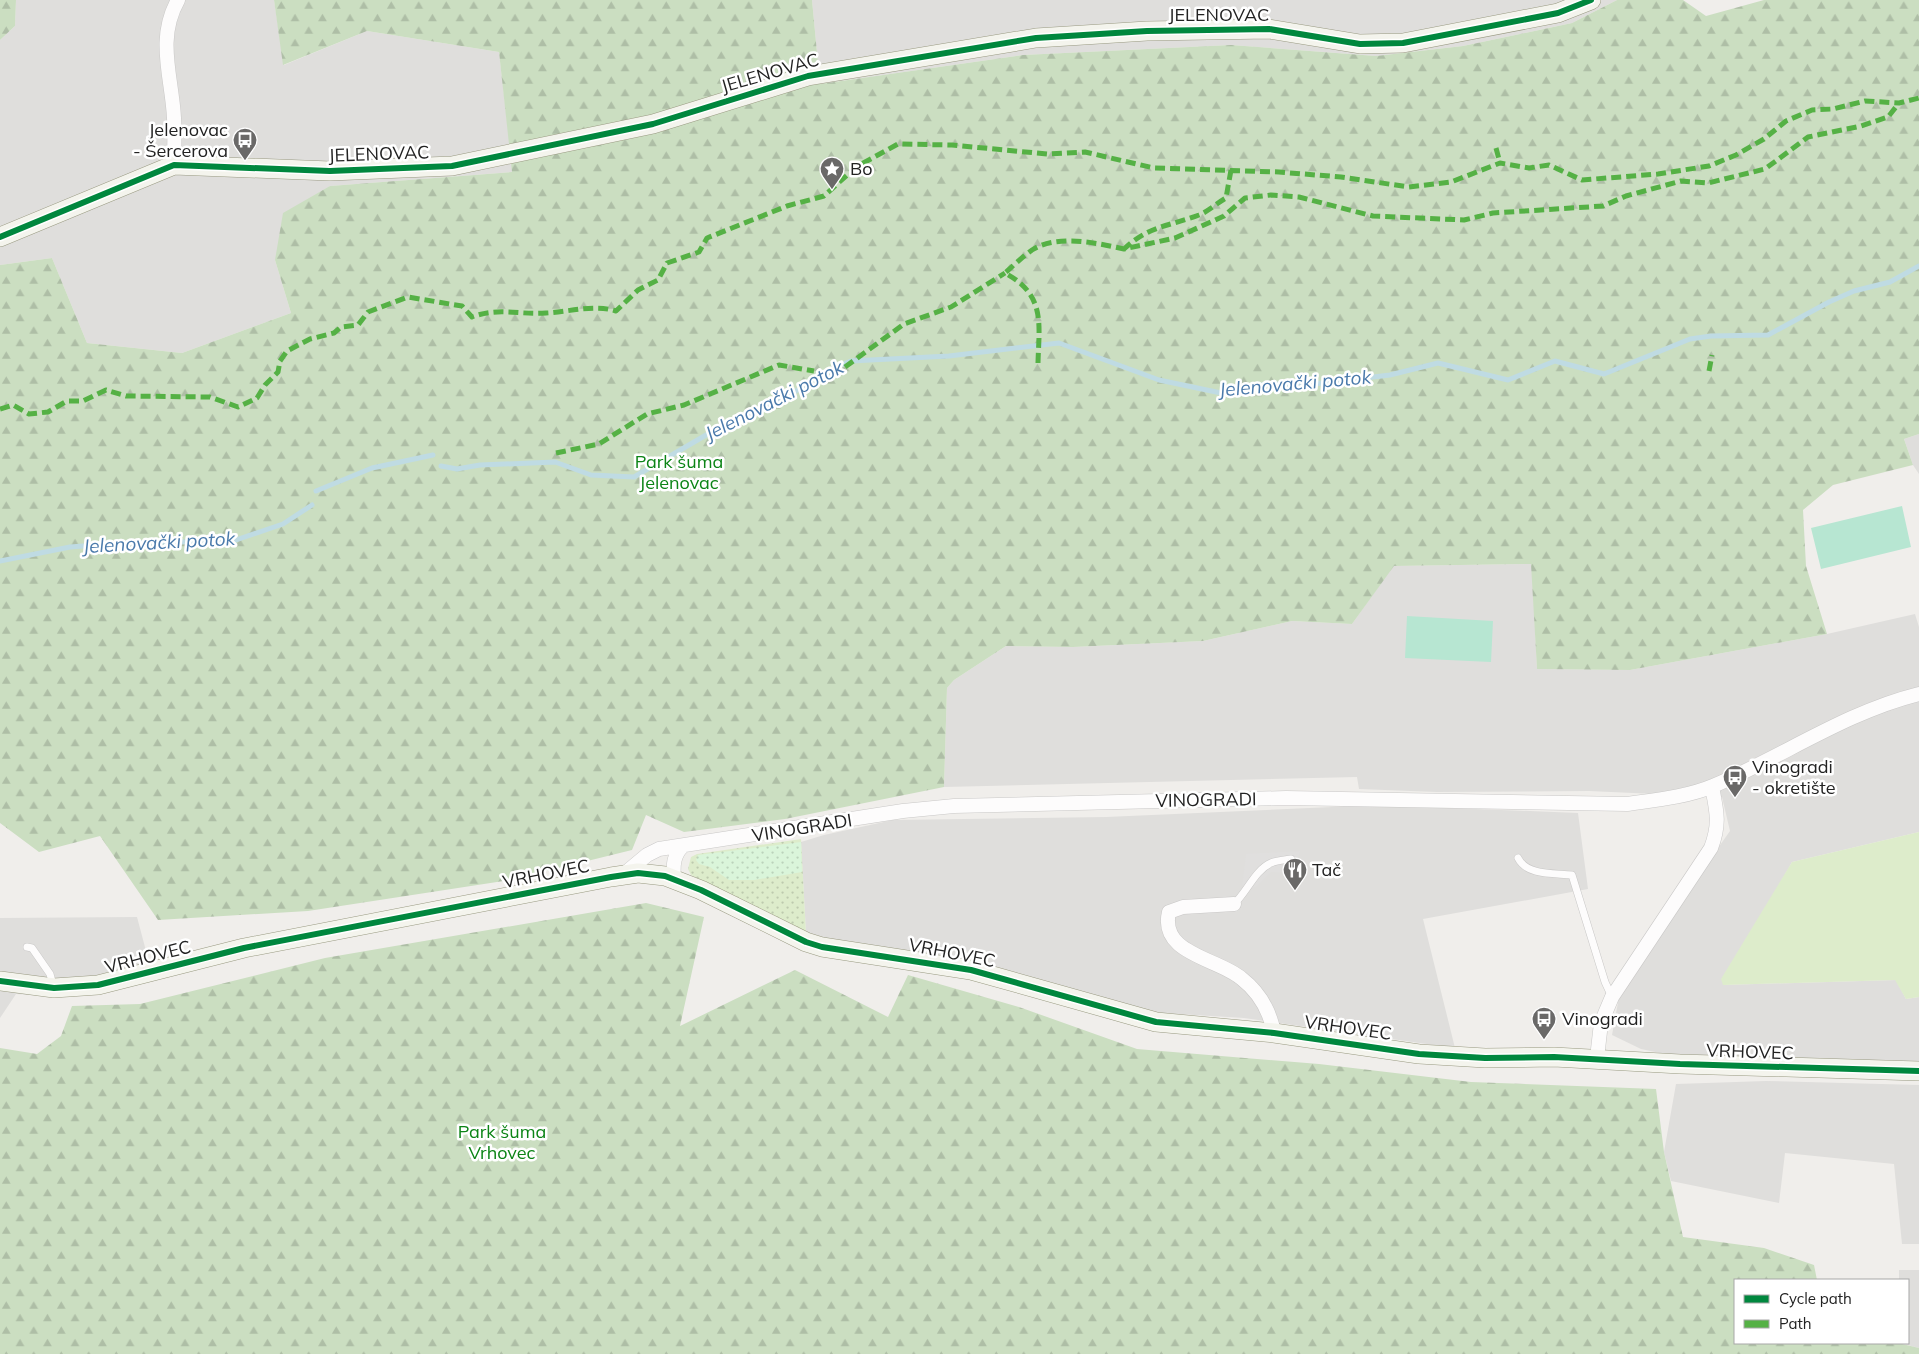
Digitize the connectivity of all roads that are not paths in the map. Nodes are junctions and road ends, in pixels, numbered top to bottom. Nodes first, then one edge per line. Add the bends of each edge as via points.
1 (178, 0) edge
2 (1591, 0) edge
3 (174, 165) junction
4 (0, 237) edge
5 (1919, 694) edge
6 (1712, 787) junction
7 (683, 846) junction
8 (1518, 858) dead end
9 (1291, 859) dead end
10 (623, 875) junction
11 (674, 879) junction
12 (1234, 904) joint
13 (27, 947) dead end
14 (0, 981) edge
15 (54, 988) junction
16 (1612, 997) junction
17 (1274, 1033) junction
18 (1597, 1058) junction
19 (1919, 1071) edge

1 - 3 street via 170,13 165,58 174,117
2 - 3 street, JELENOVAC via 1558,13 1403,43 1360,44 1269,29 1147,31 1036,38 808,76 653,124 452,166 330,171
3 - 4 street, JELENOVAC
5 - 6 street, VINOGRADI via 1861,714
6 - 7 street, VINOGRADI via 1627,804 1286,798 954,806 903,811
6 - 16 street via 1718,812 1711,848
7 - 10 street, VINOGRADI via 647,855
7 - 11 street via 675,858
8 - 16 lane via 1522,867 1531,870 1572,875
9 - 12 lane via 1272,862 1260,871
10 - 11 street, VRHOVEC via 638,873
10 - 15 street, VRHOVEC via 244,948 98,985
11 - 17 street, VRHOVEC via 822,947 971,970 1156,1022
12 - 17 street via 1183,907 1169,912 1166,922 1170,936 1179,946 1241,977 1270,1014
13 - 15 lane via 32,948 50,974
14 - 15 street, VRHOVEC
16 - 18 street via 1601,1023
17 - 18 street, VRHOVEC via 1419,1054
18 - 19 street, VRHOVEC via 1680,1064

